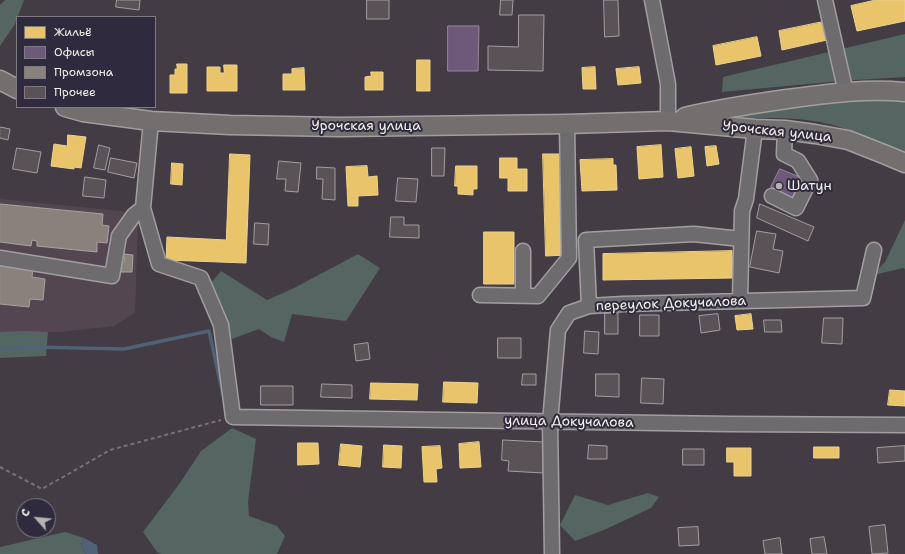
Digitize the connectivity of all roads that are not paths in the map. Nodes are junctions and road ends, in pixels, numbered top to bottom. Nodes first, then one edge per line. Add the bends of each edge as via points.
1 (652, 0) edge
2 (825, 0) edge
3 (0, 80) edge
4 (16, 88) edge
5 (905, 92) edge
6 (846, 93) junction
7 (69, 108) edge
8 (151, 121) junction
9 (668, 121) junction
10 (567, 124) junction
11 (755, 129) junction
12 (785, 130) junction
13 (905, 163) edge
14 (772, 196) dead end
15 (142, 208) junction
16 (741, 239) junction
17 (874, 250) dead end
18 (523, 251) dead end
19 (0, 258) edge
20 (480, 295) dead end
21 (523, 295) junction
22 (740, 301) junction
23 (589, 306) junction
24 (550, 422) junction
25 (905, 425) edge
26 (552, 554) edge

1 - 9 street via 668,84
2 - 6 street
3 - 4 main road
5 - 6 main road, Урочская улица
6 - 9 main road, Урочская улица via 732,107
7 - 8 main road, Урочская улица
8 - 10 main road, Урочская улица via 340,127
8 - 15 street
9 - 10 main road, Урочская улица
9 - 11 main road, Урочская улица
10 - 21 street via 569,258 538,296
11 - 12 main road, Урочская улица
11 - 16 street via 746,199 742,211
12 - 13 main road, Урочская улица via 848,140
12 - 14 street via 784,154 798,161 810,180 796,208
15 - 19 street via 119,236 112,276
15 - 24 street, улица Докучалова via 159,264 201,278 221,326 233,417
16 - 22 street
16 - 23 street via 694,234 586,240
17 - 22 street, переулок Докучалова via 863,298
18 - 21 street
20 - 21 street
22 - 23 street, переулок Докучалова
23 - 24 street, переулок Докучалова via 570,313 558,330
24 - 25 street, улица Докучалова
24 - 26 street, переулок Докучалова

